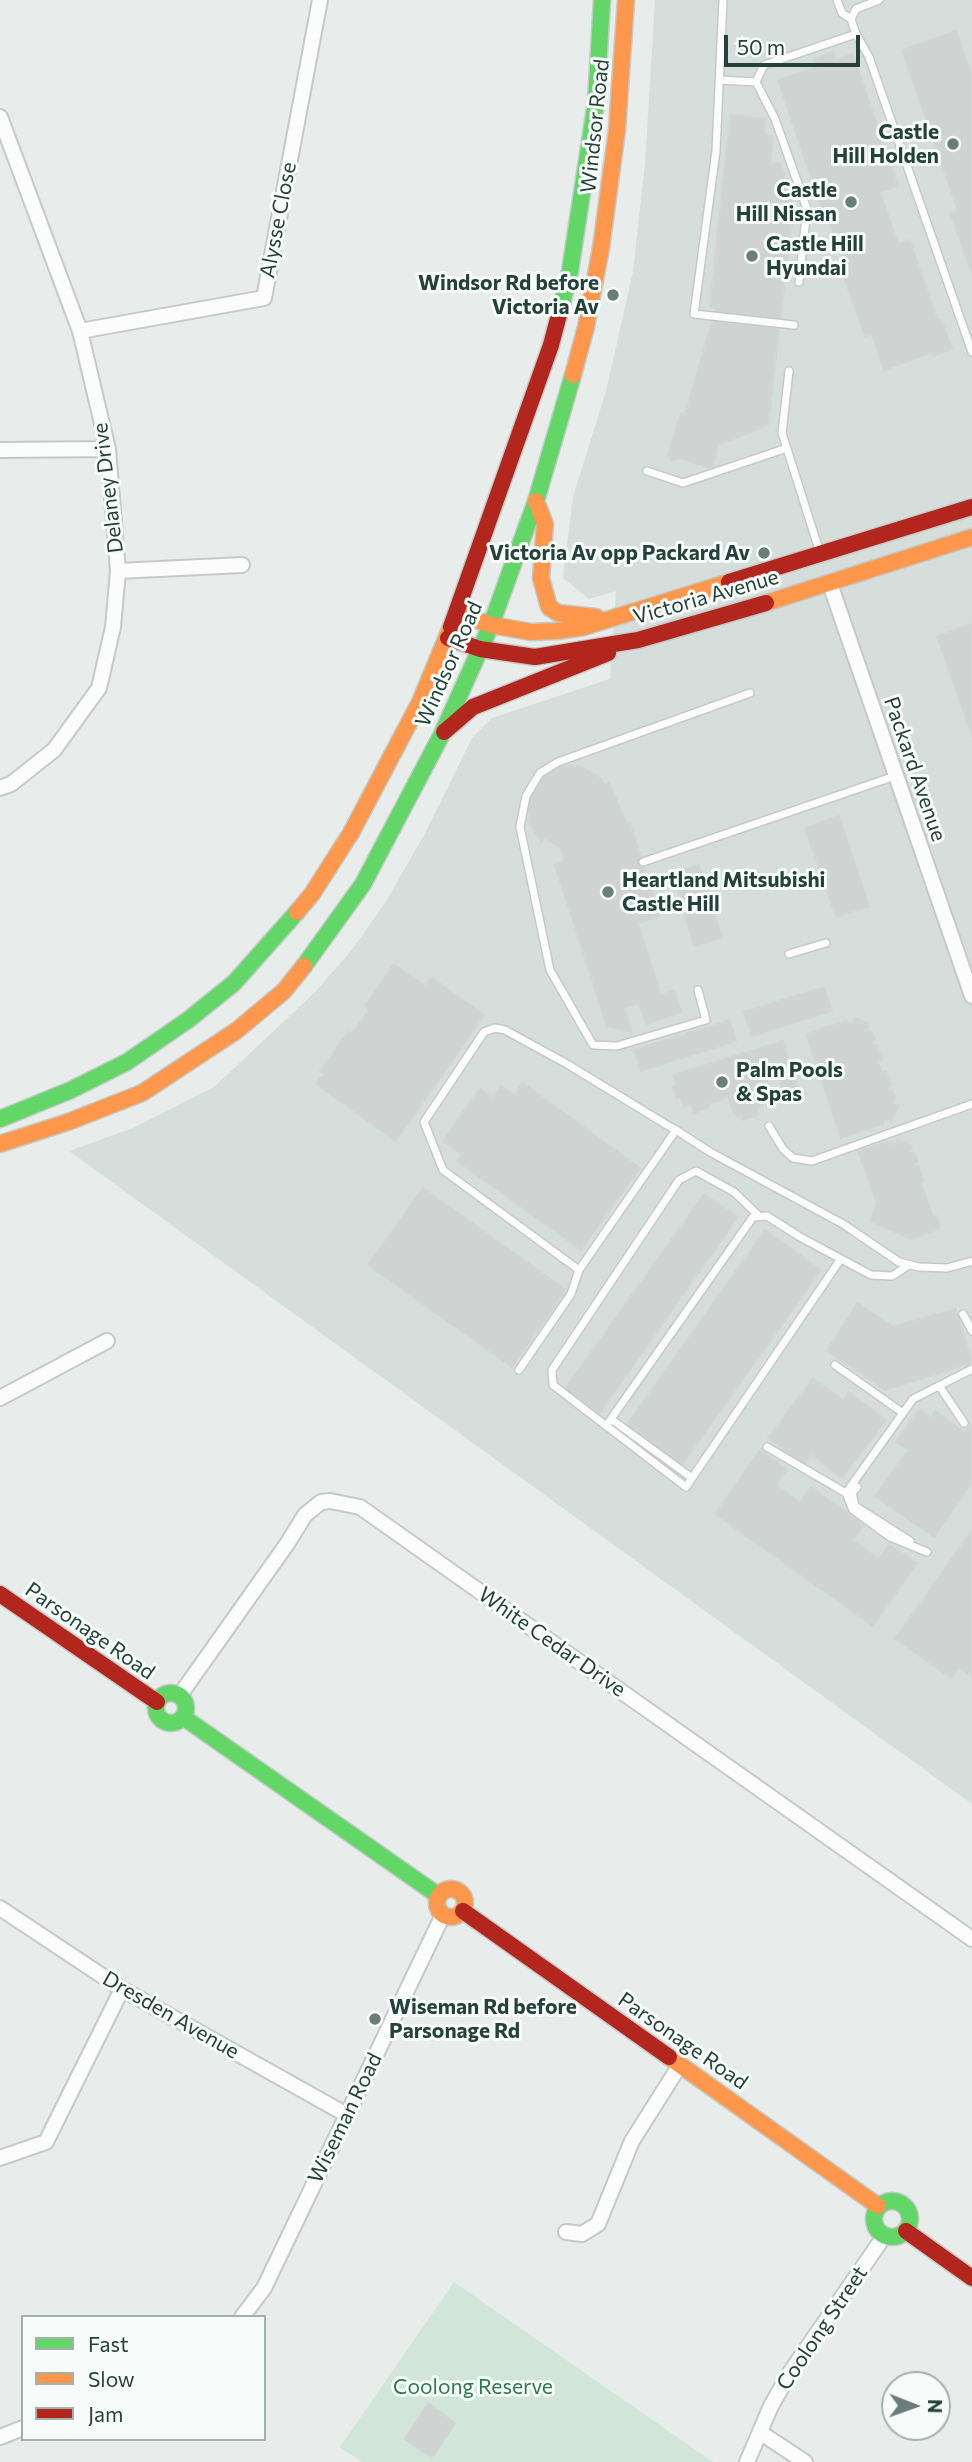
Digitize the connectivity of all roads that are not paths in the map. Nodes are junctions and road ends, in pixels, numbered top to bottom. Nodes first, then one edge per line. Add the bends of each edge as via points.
1 (320, 0) edge
2 (602, 0) edge
3 (626, 0) edge
4 (723, 0) edge
5 (837, 0) edge
6 (879, 0) edge
7 (851, 19) junction
8 (856, 34) junction
9 (720, 80) junction
10 (756, 82) junction
11 (0, 117) edge
12 (799, 282) dead end
13 (794, 326) dead end
14 (80, 331) junction
15 (972, 352) edge
16 (789, 371) dead end
17 (787, 448) junction
18 (108, 449) junction
19 (0, 450) edge
20 (647, 471) dead end
21 (536, 501) junction
22 (972, 508) edge
23 (972, 537) edge
24 (821, 555) junction
25 (242, 565) dead end
26 (118, 571) junction
27 (830, 584) junction
28 (457, 613) junction
29 (618, 617) junction
30 (491, 625) junction
31 (448, 638) junction
32 (638, 640) junction
33 (480, 649) junction
34 (750, 693) dead end
35 (442, 734) junction
36 (895, 776) junction
37 (0, 788) edge
38 (643, 862) dead end
39 (826, 943) dead end
40 (789, 954) dead end
41 (698, 990) dead end
42 (972, 996) edge
43 (972, 1104) edge
44 (0, 1119) edge
45 (769, 1126) dead end
46 (676, 1130) junction
47 (0, 1144) edge
48 (758, 1215) junction
49 (840, 1260) junction
50 (972, 1261) edge
51 (909, 1265) junction
52 (579, 1270) junction
53 (963, 1314) dead end
54 (972, 1331) edge
55 (107, 1340) dead end
56 (835, 1365) dead end
57 (972, 1369) edge
58 (519, 1370) dead end
59 (940, 1387) junction
60 (0, 1398) edge
61 (903, 1413) junction
62 (609, 1422) junction
63 (964, 1423) dead end
64 (767, 1447) dead end
65 (846, 1493) junction
66 (0, 1594) edge
67 (180, 1695) junction
68 (157, 1702) junction
69 (183, 1717) junction
70 (439, 1895) junction
71 (0, 1909) edge
72 (463, 1911) junction
73 (443, 1915) junction
74 (972, 1939) edge
75 (121, 1989) junction
76 (680, 2065) junction
77 (347, 2115) junction
78 (0, 2158) edge
79 (878, 2206) junction
80 (906, 2231) junction
81 (566, 2232) dead end
82 (885, 2235) junction
83 (972, 2278) edge
84 (244, 2315) edge
85 (21, 2429) edge
86 (761, 2433) junction
87 (0, 2437) edge
88 (747, 2462) edge
89 (805, 2462) edge

1 - 14 street, Alysse Close via 264,298
2 - 28 main road, Windsor Road via 596,102 569,271 551,345
3 - 21 main road, Windsor Road via 617,130 601,248 586,327
4 - 9 lane
5 - 7 lane via 842,13
6 - 7 lane via 856,9
7 - 8 lane
8 - 10 lane via 764,65
8 - 15 lane via 869,57
9 - 10 lane
9 - 13 lane via 716,151 694,314
10 - 12 lane via 775,119 807,209
11 - 14 street, Delaney Drive
14 - 18 street, Delaney Drive
16 - 17 lane via 782,433
17 - 20 lane via 683,482
17 - 24 lane
18 - 19 street
18 - 26 street, Delaney Drive
21 - 29 main road via 545,524 541,578 549,607 570,616
21 - 30 main road, Windsor Road
22 - 24 main road, Victoria Avenue
23 - 27 main road, Victoria Avenue
24 - 27 main road, Packard Avenue
24 - 29 main road, Victoria Avenue
25 - 26 street
26 - 37 street, Delaney Drive via 113,627 99,688 54,750
27 - 32 main road, Victoria Avenue
27 - 36 street, Packard Avenue
28 - 30 main road, Victoria Avenue
28 - 31 main road, Windsor Road
29 - 30 main road, Victoria Avenue via 556,631
30 - 33 main road, Windsor Road
31 - 33 main road, Victoria Avenue
31 - 44 main road, Windsor Road via 421,702 351,833 312,894 234,983 127,1062
32 - 33 main road, Victoria Avenue via 535,657
32 - 35 main road via 484,702
33 - 35 main road, Windsor Road
34 - 41 lane via 558,762 540,773 526,796 520,827 550,971 593,1045 617,1046 706,1020
35 - 47 main road, Windsor Road via 363,884 284,991 236,1031 142,1094
36 - 38 lane
36 - 42 street, Packard Avenue
39 - 40 lane
43 - 45 lane via 812,1161 793,1158
46 - 51 lane
46 - 52 lane
46 - 52 lane via 505,1030 484,1032 424,1122 443,1170
48 - 49 lane
48 - 62 lane via 747,1223
48 - 62 lane via 734,1192 696,1171 680,1180 552,1370 553,1385
49 - 51 lane via 877,1276 898,1273
49 - 62 lane via 686,1487
50 - 51 lane via 947,1268
52 - 58 lane via 571,1294
53 - 54 lane
55 - 60 street
56 - 61 lane
57 - 59 lane
57 - 61 lane via 912,1399
59 - 63 lane
59 - 65 lane via 915,1401 852,1493 855,1506 927,1552 890,1537 852,1510
61 - 65 lane
64 - 65 lane
66 - 68 main road, Parsonage Road
67 - 68 main road via 166,1693
67 - 69 main road via 186,1705
67 - 74 street, White Cedar Drive via 305,1515 321,1502 360,1507
68 - 69 main road via 158,1716 166,1723
69 - 70 main road
70 - 72 main road via 447,1889 461,1892 466,1901
70 - 73 main road via 437,1904
71 - 75 street, Dresden Avenue
72 - 73 main road via 456,1917
72 - 76 main road, Parsonage Road
73 - 77 street, Wiseman Road
75 - 77 street, Dresden Avenue
75 - 78 street via 46,2142
76 - 79 main road, Parsonage Road
76 - 81 street via 632,2141 598,2224 582,2234
77 - 84 street, Wiseman Road via 264,2288
79 - 80 main road via 893,2200 903,2204 910,2221
79 - 82 main road via 874,2223
80 - 82 main road
80 - 83 main road
82 - 86 street, Coolong Street via 791,2371
85 - 87 street
86 - 88 street, Coolong Street
86 - 89 street

